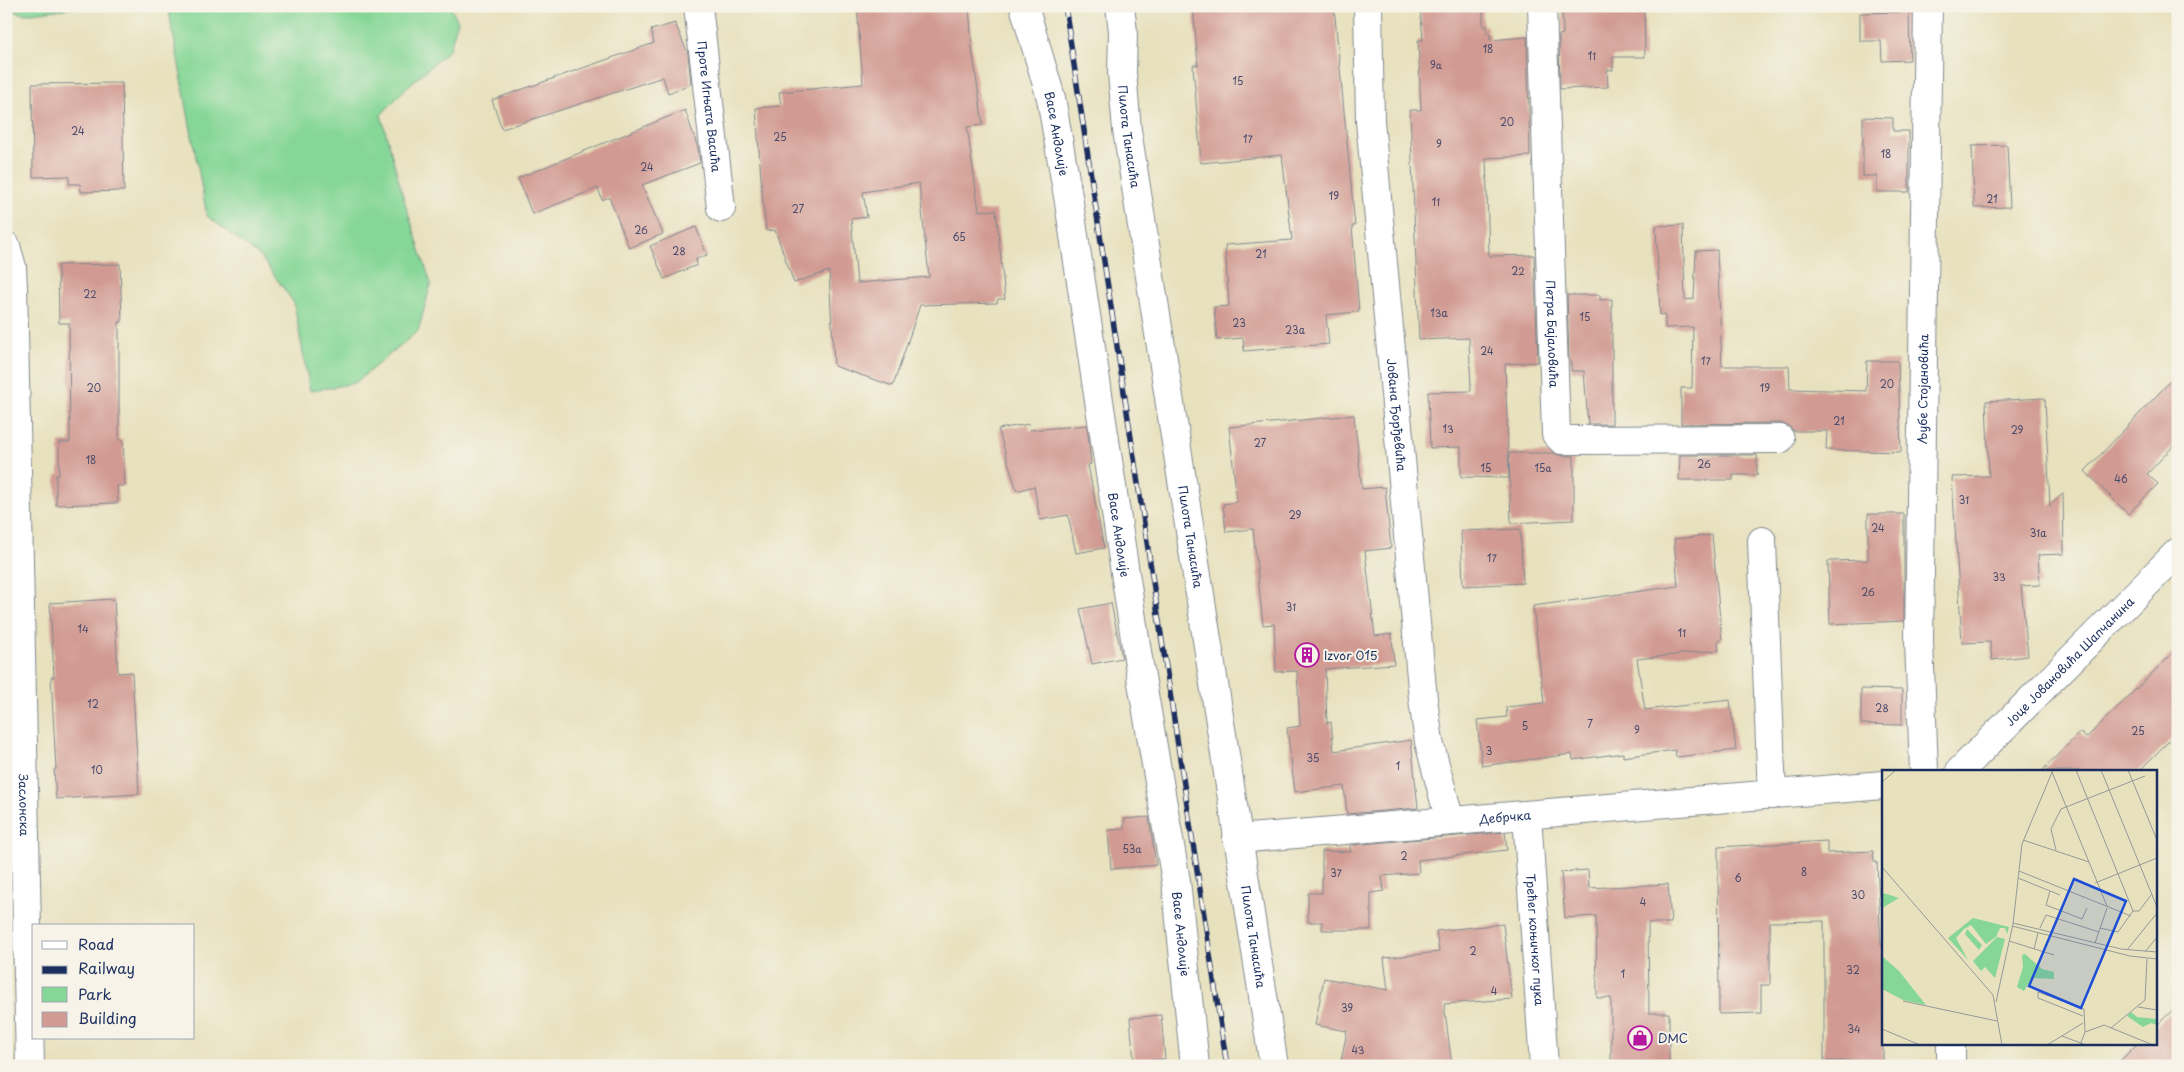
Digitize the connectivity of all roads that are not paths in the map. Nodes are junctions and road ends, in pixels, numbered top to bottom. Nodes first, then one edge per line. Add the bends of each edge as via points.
1 (698, 6) edge
2 (1024, 6) edge
3 (1120, 6) edge
4 (1368, 6) edge
5 (1542, 6) edge
6 (1928, 6) edge
7 (721, 208) dead end
8 (6, 246) edge
9 (1780, 439) dead end
10 (1762, 541) dead end
11 (2178, 552) edge
12 (1924, 770) edge
13 (1961, 770) edge
14 (1882, 786) edge
15 (1772, 795) junction
16 (1527, 815) junction
17 (1450, 821) junction
18 (1237, 839) junction
19 (1951, 1044) edge
20 (30, 1066) edge
21 (1195, 1066) edge
22 (1274, 1066) edge
23 (1544, 1066) edge
24 (1951, 1066) edge

1 - 7 street, Проте Игњата Васића
2 - 21 street, Васе Андолије via 1051,98 1069,206 1139,665 1176,881
3 - 18 street, Пилота Танасића via 1128,130
4 - 17 street, Јована Ђорђевића via 1370,120 1423,699 1429,742
5 - 9 street, Петра Бајаловића via 1556,434 1562,440
6 - 12 street, Љубе Стојановића via 1919,641
8 - 20 street, Заслонска via 13,287
10 - 15 street
11 - 13 street, Јоце Јовановића Шапчанина
14 - 15 street, Дебрчка
15 - 16 street, Дебрчка
16 - 17 street, Дебрчка
16 - 23 street, Трећег коњичког пука
17 - 18 street, Дебрчка
18 - 22 street, Пилота Танасића
19 - 24 street

